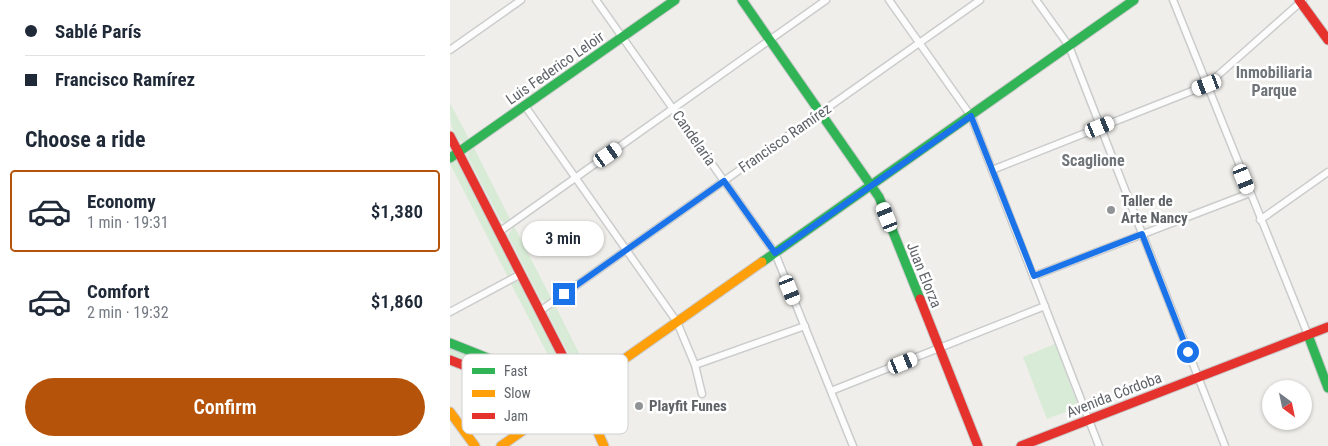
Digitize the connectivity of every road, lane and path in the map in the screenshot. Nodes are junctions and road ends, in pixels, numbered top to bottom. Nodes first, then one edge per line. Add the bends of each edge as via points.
1 (521, 0) edge
2 (596, 0) edge
3 (675, 0) edge
4 (742, 0) edge
5 (826, 0) edge
6 (889, 0) edge
7 (980, 0) edge
8 (1036, 0) edge
9 (1134, 0) edge
10 (1173, 0) edge
11 (1301, 1) edge
12 (622, 37) junction
13 (770, 40) junction
14 (1328, 40) edge
15 (920, 43) junction
16 (1069, 46) junction
17 (450, 50) edge
18 (1207, 85) junction
19 (525, 106) junction
20 (673, 109) junction
21 (820, 113) junction
22 (971, 116) junction
23 (1100, 127) junction
24 (450, 136) edge
25 (459, 153) junction
26 (450, 158) edge
27 (992, 170) junction
28 (1328, 172) edge
29 (576, 178) junction
30 (724, 181) junction
31 (871, 185) junction
32 (1250, 193) junction
33 (1260, 220) junction
34 (499, 232) junction
35 (1142, 234) junction
36 (626, 250) junction
37 (775, 253) junction
38 (521, 274) junction
39 (1034, 276) junction
40 (1045, 306) junction
41 (540, 311) junction
42 (450, 312) edge
43 (677, 322) junction
44 (805, 326) junction
45 (1328, 327) edge
46 (1308, 335) junction
47 (450, 343) edge
48 (939, 348) junction
49 (479, 354) edge
50 (560, 354) edge
51 (628, 356) edge
52 (450, 360) edge
53 (462, 365) edge
54 (695, 365) junction
55 (1198, 377) junction
56 (1328, 388) edge
57 (831, 391) junction
58 (702, 394) dead end
59 (450, 412) edge
60 (1089, 420) junction
61 (462, 428) edge
62 (466, 434) edge
63 (518, 434) edge
64 (598, 434) edge
65 (475, 446) edge
66 (501, 446) edge
67 (604, 446) edge
68 (853, 446) edge
69 (978, 446) edge
70 (1021, 446) edge
71 (1099, 446) edge
72 (1225, 446) edge

1 - 17 street
2 - 12 street, Candelaria
3 - 12 main road, Luis Federico Leloir
4 - 13 main road, Juan Elorza
5 - 13 street
6 - 15 street
7 - 15 street, Francisco Ramírez
8 - 16 street
9 - 16 main road
10 - 18 street
11 - 14 main road
11 - 18 street
12 - 19 main road, Luis Federico Leloir
12 - 20 street, Candelaria
13 - 20 street
13 - 21 main road, Juan Elorza
15 - 21 street, Francisco Ramírez
15 - 22 street
16 - 22 main road
16 - 23 street
18 - 23 street
18 - 32 street
19 - 25 main road, Luis Federico Leloir
19 - 29 street
20 - 29 street
20 - 30 street, Candelaria
21 - 30 street, Francisco Ramírez
21 - 31 main road, Juan Elorza
22 - 27 street
22 - 31 main road
23 - 27 street
23 - 35 street
24 - 25 main road
25 - 26 main road, Luis Federico Leloir
25 - 34 main road
27 - 39 street
28 - 33 street
29 - 34 street
29 - 36 street
30 - 36 street, Francisco Ramírez
30 - 37 street, Candelaria
31 - 37 main road
31 - 48 main road, Juan Elorza
32 - 33 street
32 - 35 street
33 - 46 street
34 - 38 main road
35 - 39 street
35 - 55 street
36 - 41 street, Francisco Ramírez
36 - 43 street
37 - 43 main road
37 - 44 street, Candelaria
38 - 41 main road
38 - 42 street
39 - 40 street
40 - 48 street
40 - 60 street
41 - 50 main road
43 - 51 main road
43 - 54 street
44 - 54 street
44 - 57 street, Candelaria
45 - 46 main road, Avenida Córdoba
46 - 55 main road, Avenida Córdoba
46 - 56 main road
47 - 49 main road
48 - 57 street
48 - 69 main road, Juan Elorza
52 - 53 main road
54 - 58 street
55 - 60 main road, Avenida Córdoba
55 - 72 street
57 - 68 street, Candelaria
59 - 61 main road
60 - 70 main road, Avenida Córdoba
60 - 71 street
62 - 65 main road
63 - 66 main road
64 - 67 main road

